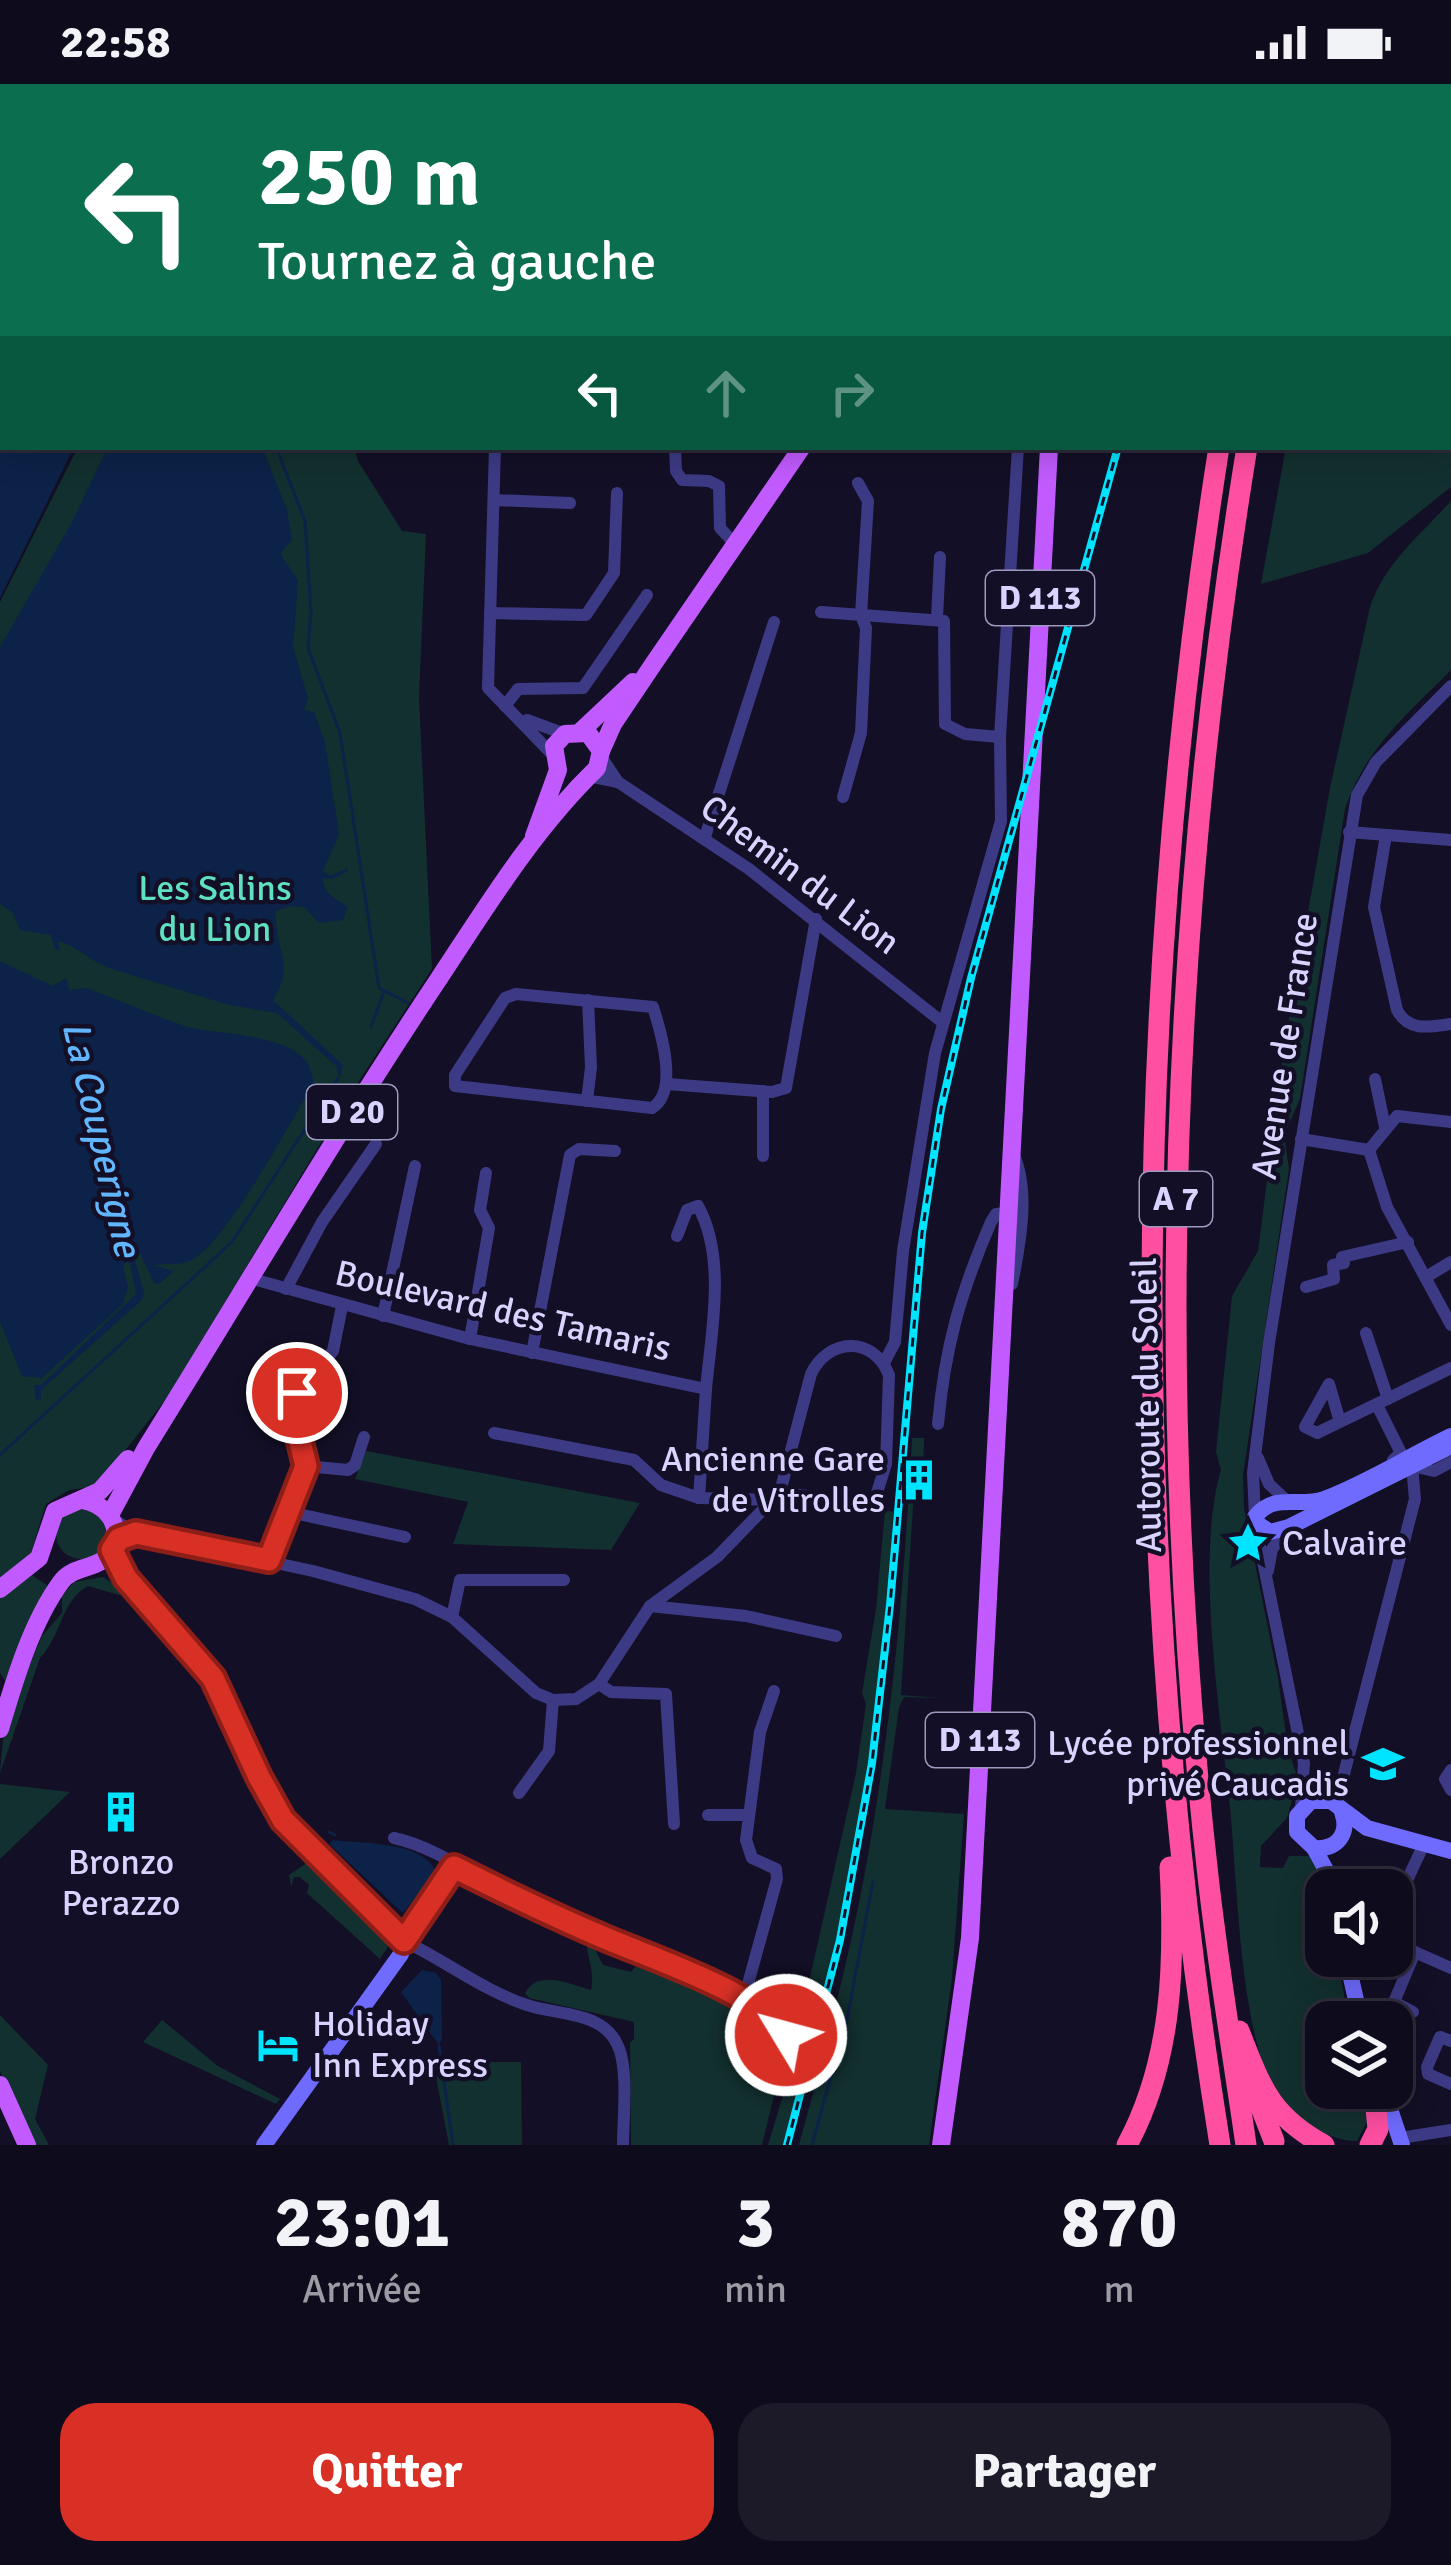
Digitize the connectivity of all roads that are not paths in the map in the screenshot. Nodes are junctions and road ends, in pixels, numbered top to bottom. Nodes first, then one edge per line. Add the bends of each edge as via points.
1 (495, 450) edge
2 (675, 450) edge
3 (800, 450) edge
4 (1018, 450) edge
5 (1049, 450) edge
6 (1220, 450) edge
7 (1246, 450) edge
8 (858, 483) dead end
9 (617, 493) dead end
10 (494, 500) junction
11 (570, 503) dead end
12 (736, 544) junction
13 (940, 557) dead end
14 (647, 595) dead end
15 (821, 612) dead end
16 (490, 613) junction
17 (861, 615) junction
18 (938, 618) junction
19 (774, 622) dead end
20 (654, 663) junction
21 (1451, 686) edge
22 (505, 706) junction
23 (520, 717) junction
24 (573, 732) junction
25 (1000, 736) junction
26 (601, 754) junction
27 (555, 762) junction
28 (586, 777) junction
29 (618, 782) junction
30 (843, 796) dead end
31 (1348, 832) junction
32 (1386, 835) junction
33 (534, 836) junction
34 (705, 837) junction
35 (1451, 840) edge
36 (816, 919) junction
37 (588, 1000) junction
38 (942, 1022) junction
39 (1451, 1024) edge
40 (1375, 1079) dead end
41 (667, 1084) junction
42 (763, 1091) junction
43 (587, 1101) junction
44 (1451, 1122) edge
45 (1385, 1127) junction
46 (1301, 1139) junction
47 (376, 1144) dead end
48 (1011, 1148) junction
49 (1369, 1150) junction
50 (615, 1151) dead end
51 (763, 1156) dead end
52 (415, 1166) dead end
53 (487, 1173) dead end
54 (1006, 1213) junction
55 (677, 1236) dead end
56 (1408, 1242) junction
57 (1451, 1262) edge
58 (1426, 1277) junction
59 (249, 1278) junction
60 (1306, 1287) dead end
61 (286, 1289) junction
62 (342, 1306) junction
63 (383, 1316) junction
64 (1451, 1325) edge
65 (1001, 1332) junction
66 (1366, 1333) dead end
67 (470, 1339) junction
68 (532, 1353) junction
69 (884, 1363) junction
70 (1451, 1368) edge
71 (706, 1389) junction
72 (179, 1394) junction
73 (1382, 1402) junction
74 (1340, 1422) dead end
75 (938, 1424) dead end
76 (494, 1433) dead end
77 (1451, 1436) edge
78 (364, 1437) dead end
79 (1451, 1446) edge
80 (1256, 1451) junction
81 (1451, 1462) edge
82 (306, 1466) junction
83 (1412, 1466) junction
84 (1383, 1469) junction
85 (776, 1496) junction
86 (699, 1498) junction
87 (82, 1500) junction
88 (1290, 1501) junction
89 (289, 1511) junction
90 (111, 1517) junction
91 (1255, 1520) junction
92 (1293, 1524) junction
93 (136, 1533) junction
94 (405, 1537) dead end
95 (47, 1539) junction
96 (113, 1547) junction
97 (269, 1560) junction
98 (87, 1567) junction
99 (126, 1578) junction
100 (1267, 1579) junction
101 (564, 1580) dead end
102 (0, 1589) edge
103 (650, 1606) junction
104 (452, 1617) junction
105 (836, 1636) dead end
106 (599, 1684) junction
107 (774, 1691) dead end
108 (553, 1700) junction
109 (1168, 1729) junction
110 (0, 1730) edge
111 (1304, 1763) junction
112 (1451, 1770) edge
113 (1451, 1790) edge
114 (519, 1793) dead end
115 (1334, 1805) junction
116 (1300, 1809) junction
117 (708, 1814) dead end
118 (749, 1815) junction
119 (674, 1824) dead end
120 (1366, 1828) junction
121 (394, 1838) dead end
122 (1339, 1840) junction
123 (1425, 1842) junction
124 (1314, 1848) junction
125 (1451, 1851) edge
126 (454, 1867) junction
127 (1325, 1869) edge
128 (1335, 1869) edge
129 (1412, 1869) edge
130 (404, 1941) junction
131 (1217, 1952) junction
132 (1415, 1952) joint
133 (1451, 1968) edge
134 (1394, 2001) edge
135 (743, 2002) junction
136 (1239, 2031) junction
137 (1451, 2042) edge
138 (786, 2058) dead end
139 (1451, 2084) edge
140 (0, 2085) edge
141 (1378, 2109) edge
142 (1385, 2109) edge
143 (1451, 2130) edge
144 (1274, 2141) dead end
145 (1398, 2143) edge
146 (27, 2145) edge
147 (264, 2145) edge
148 (623, 2145) edge
149 (940, 2145) edge
150 (1127, 2145) edge
151 (1220, 2145) edge
152 (1246, 2145) edge
153 (1324, 2145) edge
154 (1370, 2145) edge

1 - 10 street
2 - 12 street via 682,480 719,486 718,521
3 - 12 main road
4 - 25 street
5 - 48 main road, D 113
6 - 109 highway, Autoroute du Soleil / A 7 via 1168,856 1154,1084 1151,1399
7 - 131 highway, Autoroute du Soleil / A 7 via 1194,857 1176,1196 1180,1517
8 - 17 street via 868,501
9 - 16 street via 614,573 586,615
10 - 11 street
10 - 16 street
12 - 20 main road
13 - 18 street
14 - 22 street via 583,688 518,689
15 - 17 street
16 - 22 street via 488,688
17 - 18 street
17 - 30 street via 861,733
18 - 25 street via 947,632 945,724
19 - 34 street
20 - 24 main road
20 - 26 main road
21 - 31 street, Avenue de France via 1368,773
22 - 23 street
23 - 24 street
23 - 27 street
24 - 26 main road via 594,737
24 - 27 main road via 554,746
25 - 38 street via 1001,821
26 - 28 main road
26 - 29 street, Chemin du Lion
27 - 28 main road via 569,778
27 - 33 main road, D 20
28 - 29 street, Chemin du Lion
28 - 33 main road, D 20
29 - 34 street, Chemin du Lion
31 - 32 street
31 - 46 street, Avenue de France
32 - 35 street
32 - 39 street via 1374,907 1397,1010 1414,1025
33 - 59 main road, D 20
34 - 36 street, Chemin du Lion
36 - 38 street, Chemin du Lion
36 - 42 street via 788,1084
37 - 41 street via 653,1007
37 - 43 street
37 - 43 street via 508,996 453,1083
38 - 69 street via 895,1342
40 - 45 street
41 - 42 street
41 - 43 street via 652,1108
42 - 51 street
44 - 45 street via 1404,1115
45 - 49 street
46 - 49 street
46 - 80 street, Avenue de France
47 - 61 street
48 - 54 main road, D 113
48 - 65 street via 1020,1167 1021,1214
49 - 56 street
50 - 68 street via 570,1155
52 - 63 street
53 - 67 street via 480,1210 489,1228
54 - 65 main road, D 113
54 - 75 street via 991,1222 956,1313
55 - 71 street via 686,1210 698,1206 713,1270
56 - 58 street
56 - 60 street via 1342,1257 1334,1279
57 - 58 street
58 - 64 street
59 - 61 street, Boulevard des Tamaris
59 - 72 main road, D 20
61 - 62 street, Boulevard des Tamaris
62 - 63 street, Boulevard des Tamaris
62 - 82 street via 333,1351 292,1405
63 - 67 street, Boulevard des Tamaris
65 - 149 main road, D 113 via 970,1938
66 - 73 street
67 - 68 street, Boulevard des Tamaris
68 - 71 street, Boulevard des Tamaris
69 - 85 street via 850,1345 818,1360
69 - 85 street via 884,1474 872,1502
70 - 73 street
71 - 86 street, Boulevard des Tamaris
72 - 87 main road, D 20 via 109,1482
72 - 90 main road, D 20
73 - 74 street
73 - 84 street via 1401,1453
76 - 86 street via 634,1460 667,1489
77 - 84 street
78 - 82 street via 348,1470
79 - 83 street
80 - 88 street via 1269,1484
80 - 91 street, Avenue de France
81 - 83 street via 1433,1471
82 - 89 street
83 - 92 street
83 - 115 street via 1414,1499
84 - 88 street via 1321,1500
85 - 86 street
85 - 103 street via 717,1557
87 - 90 main road
87 - 95 main road via 55,1511
88 - 91 street via 1264,1507
88 - 92 street
89 - 94 street
89 - 97 street
90 - 93 street
90 - 96 main road
91 - 92 street via 1270,1532
91 - 100 street, Avenue de France
92 - 100 street via 1272,1550
93 - 96 street
93 - 97 street
95 - 98 main road via 63,1563
95 - 102 main road via 36,1562
96 - 98 main road
96 - 99 street
97 - 104 street via 415,1599
98 - 99 street
98 - 110 main road via 60,1583
99 - 130 street via 213,1678 283,1820
100 - 111 street, Avenue de France
101 - 104 street via 460,1580
103 - 105 street
103 - 106 street
104 - 108 street
106 - 108 street via 576,1700
106 - 119 street via 611,1692 666,1694
107 - 118 street
108 - 114 street via 552,1745
109 - 150 highway via 1168,2011 1155,2078
109 - 151 highway, Autoroute du Soleil / A 7
111 - 115 street
111 - 116 street
112 - 113 street
115 - 116 street via 1311,1801
115 - 120 street
115 - 122 street via 1345,1825
116 - 124 street via 1297,1832
117 - 118 street
118 - 135 street via 748,1853 776,1869 777,1879
120 - 122 street
120 - 123 street
121 - 126 street
122 - 124 street
122 - 128 street
123 - 125 street
123 - 129 street
124 - 127 street
126 - 130 street
126 - 135 street via 683,1967
130 - 147 street
130 - 148 street via 517,2001 593,2021 612,2034 622,2059
131 - 136 highway
131 - 152 highway, Autoroute du Soleil / A 7
132 - 133 street
132 - 134 street
135 - 138 street via 782,2029
136 - 144 highway
136 - 153 highway via 1275,2109
137 - 139 street via 1439,2037 1427,2067
140 - 146 main road
141 - 154 highway
142 - 145 street
143 - 145 street

